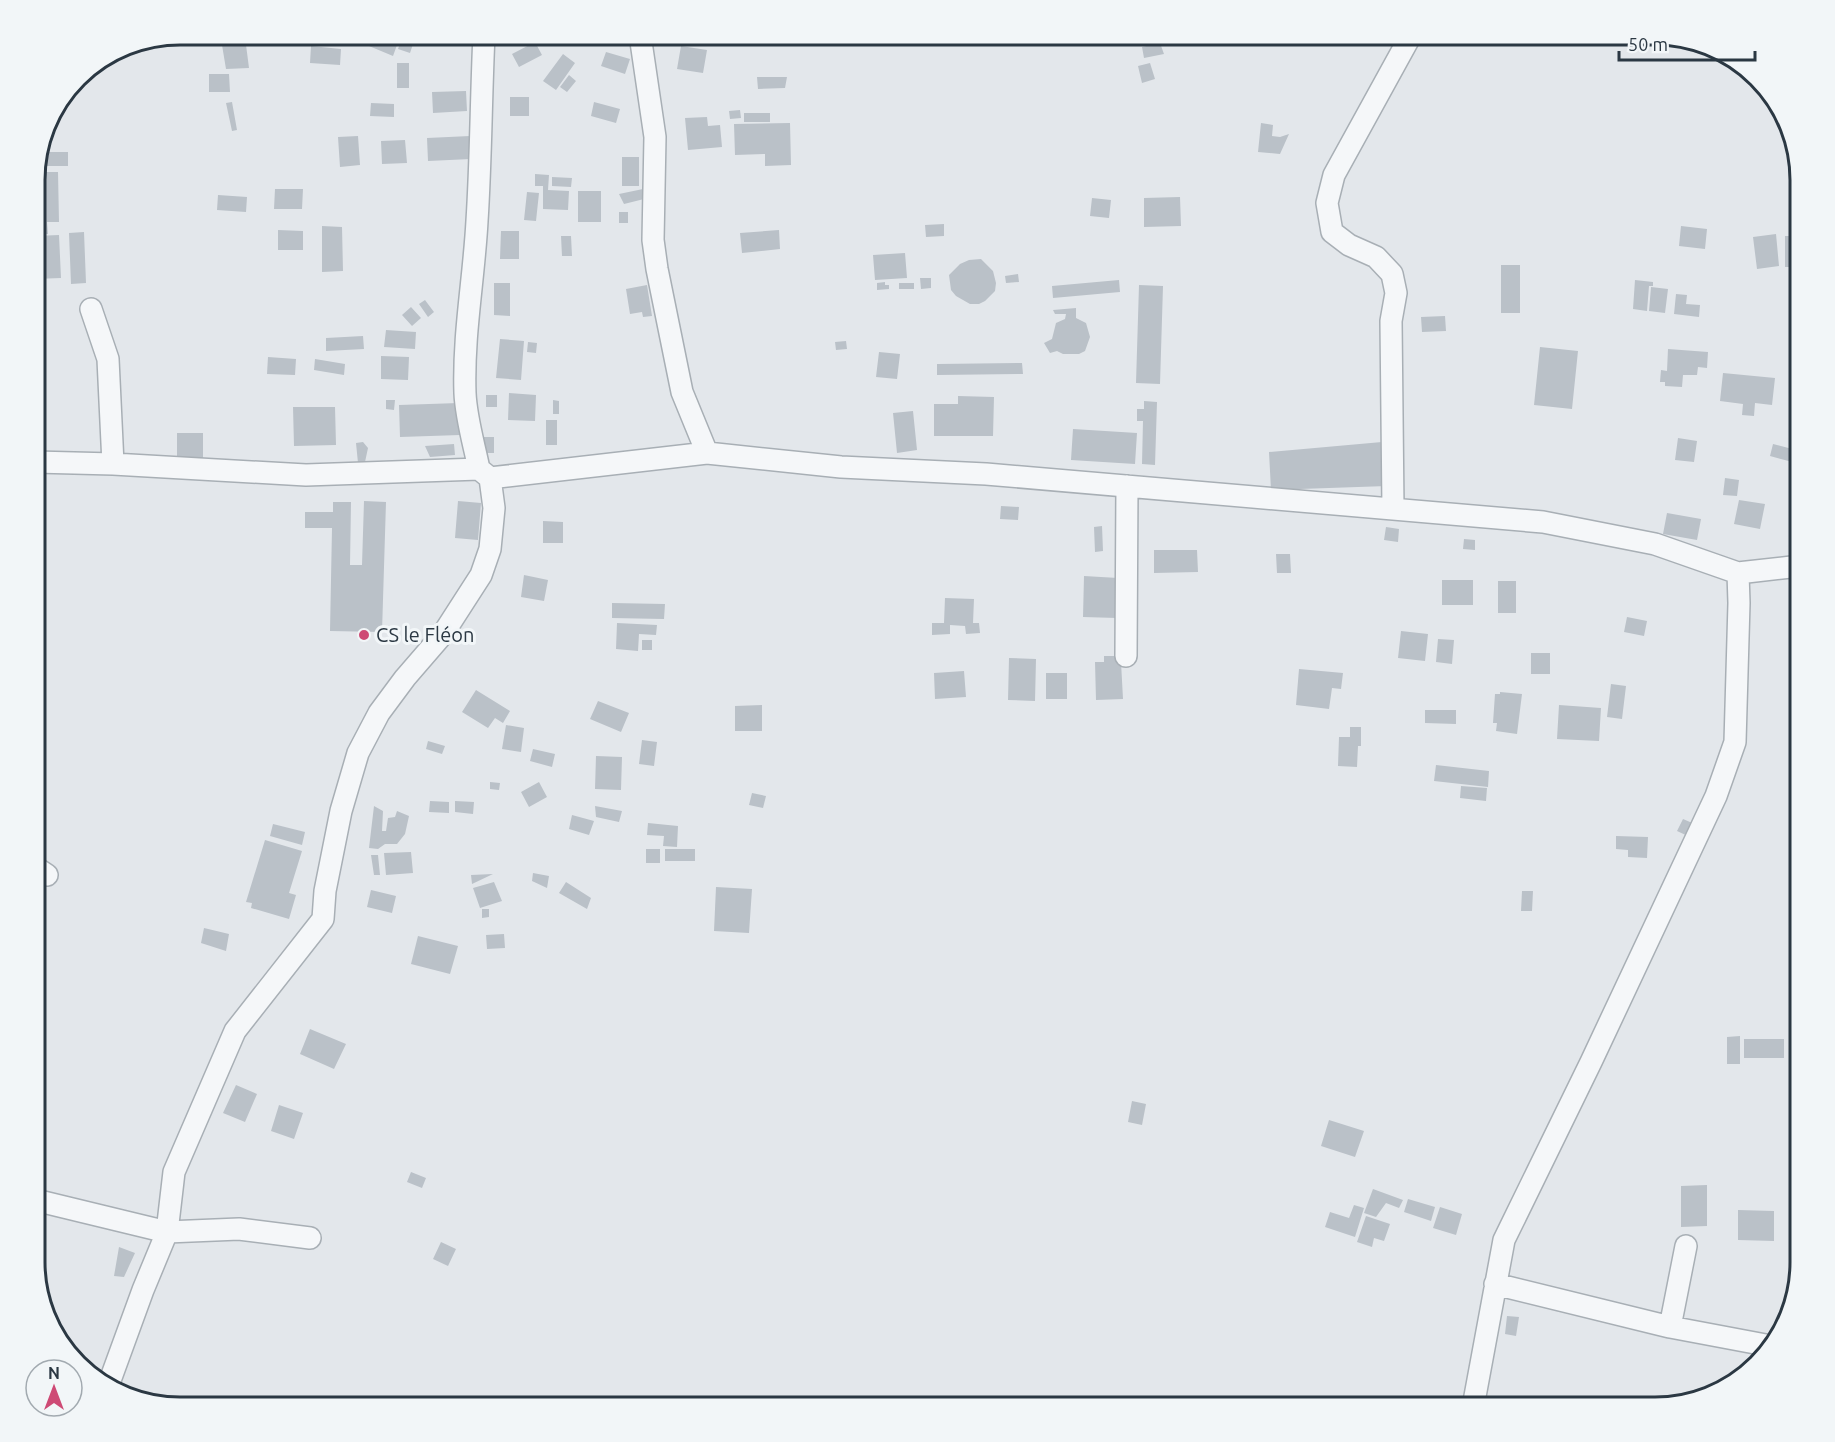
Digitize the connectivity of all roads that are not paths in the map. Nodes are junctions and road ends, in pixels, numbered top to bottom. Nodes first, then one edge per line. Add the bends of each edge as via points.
1 (483, 45) edge
2 (642, 45) edge
3 (1405, 45) edge
4 (91, 309) dead end
5 (707, 453) junction
6 (45, 462) edge
7 (112, 464) junction
8 (484, 474) junction
9 (1127, 486) junction
10 (1393, 509) junction
11 (1790, 567) edge
12 (1738, 573) junction
13 (1126, 656) dead end
14 (45, 1202) edge
15 (167, 1232) junction
16 (310, 1238) dead end
17 (1686, 1246) dead end
18 (1495, 1284) junction
19 (1670, 1327) junction
20 (1762, 1344) edge
21 (111, 1378) edge
22 (1475, 1397) edge

1 - 8 street via 480,170 465,395
2 - 5 street via 655,137 652,240 682,392
3 - 10 street via 1334,176 1327,203 1332,232 1376,257 1392,274 1396,293 1391,321
4 - 7 street via 108,359
5 - 8 street
5 - 9 street via 841,467
6 - 7 street
7 - 8 street via 306,476
8 - 15 street via 494,508 490,549 481,575 443,634 379,713 358,753 341,812 323,919 235,1031 174,1173
9 - 10 street
9 - 13 street
10 - 12 street via 1543,522 1655,544
11 - 12 street
12 - 18 street via 1735,742 1716,796 1504,1240
14 - 15 street
15 - 16 street via 239,1229
15 - 21 street
17 - 19 street
18 - 19 street
18 - 22 street
19 - 20 street

